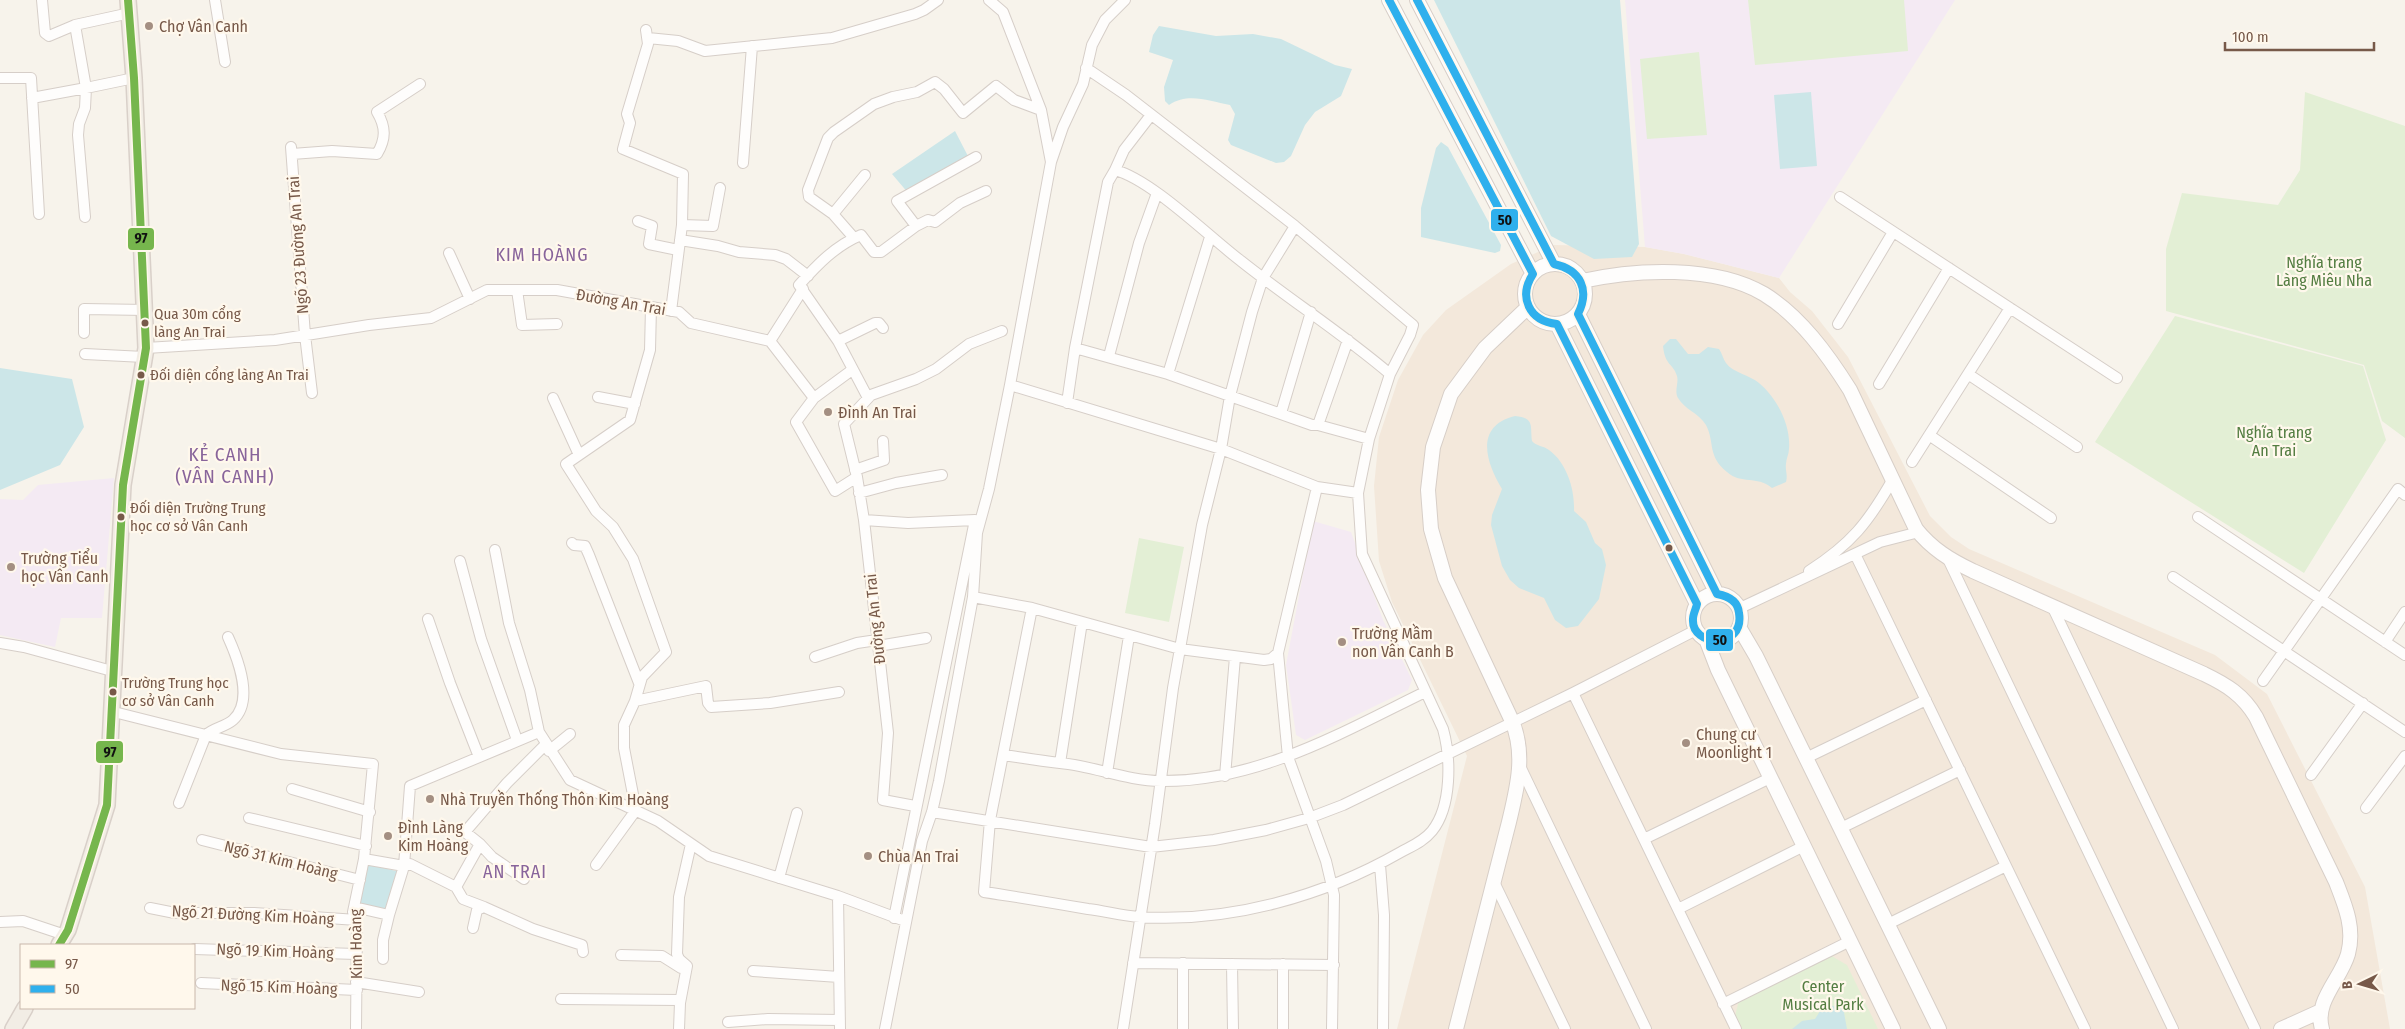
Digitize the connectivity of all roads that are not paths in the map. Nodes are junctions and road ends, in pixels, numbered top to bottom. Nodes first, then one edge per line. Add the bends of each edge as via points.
1 (42, 0) edge
2 (215, 0) edge
3 (938, 0) edge
4 (989, 0) edge
5 (1125, 0) edge
6 (1389, 0) edge
7 (1417, 0) edge
8 (129, 6) edge
9 (75, 25) junction
10 (752, 46) junction
11 (225, 62) dead end
12 (1086, 68) junction
13 (1, 78) edge
14 (134, 78) junction
15 (420, 84) dead end
16 (86, 88) junction
17 (32, 98) junction
18 (1041, 110) junction
19 (1151, 115) junction
20 (976, 157) dead end
21 (1051, 162) junction
22 (743, 163) dead end
23 (1115, 170) junction
24 (865, 175) dead end
25 (720, 188) dead end
26 (986, 191) dead end
27 (1157, 194) junction
28 (1840, 197) dead end
29 (39, 214) dead end
30 (833, 214) junction
31 (85, 217) dead end
32 (638, 221) dead end
33 (682, 225) junction
34 (916, 226) junction
35 (1295, 226) junction
36 (1893, 232) junction
37 (1210, 236) junction
38 (854, 238) junction
39 (679, 245) junction
40 (449, 253) dead end
41 (1554, 264) junction
42 (1949, 268) junction
43 (1533, 274) junction
44 (808, 276) junction
45 (1264, 278) junction
46 (1582, 282) junction
47 (804, 289) junction
48 (517, 290) junction
49 (470, 299) junction
50 (651, 307) junction
51 (1528, 307) junction
52 (2010, 308) junction
53 (146, 310) junction
54 (671, 311) junction
55 (1311, 312) junction
56 (1578, 314) junction
57 (557, 324) dead end
58 (1557, 324) junction
59 (1838, 324) dead end
60 (883, 328) dead end
61 (1002, 331) dead end
62 (84, 333) dead end
63 (305, 335) junction
64 (1348, 340) junction
65 (770, 341) junction
66 (838, 341) junction
67 (1075, 348) junction
68 (145, 353) junction
69 (85, 354) dead end
70 (1109, 356) junction
71 (852, 370) junction
72 (1168, 374) junction
73 (1390, 374) junction
74 (1968, 374) junction
75 (2117, 378) dead end
76 (1879, 384) dead end
77 (1010, 385) junction
78 (312, 393) dead end
79 (1230, 396) junction
80 (598, 397) dead end
81 (553, 398) dead end
82 (814, 398) junction
83 (868, 398) junction
84 (1067, 403) junction
85 (635, 404) junction
86 (1281, 413) junction
87 (1318, 425) junction
88 (1929, 435) junction
89 (1369, 438) junction
90 (883, 441) dead end
91 (2077, 447) dead end
92 (1221, 449) junction
93 (580, 455) junction
94 (1912, 462) dead end
95 (856, 474) junction
96 (942, 475) dead end
97 (1893, 480) junction
98 (1317, 487) junction
99 (859, 493) junction
100 (1358, 493) junction
101 (2405, 495) edge
102 (2198, 517) dead end
103 (2052, 518) dead end
104 (864, 520) junction
105 (1919, 532) junction
106 (572, 543) dead end
107 (495, 550) dead end
108 (1856, 554) junction
109 (1948, 559) junction
110 (460, 561) dead end
111 (2173, 577) dead end
112 (1800, 578) junction
113 (1718, 594) junction
114 (973, 597) junction
115 (2321, 599) junction
116 (1697, 604) junction
117 (2052, 606) junction
118 (1032, 608) junction
119 (1738, 609) junction
120 (2405, 612) edge
121 (428, 619) dead end
122 (1082, 622) junction
123 (1739, 627) junction
124 (1701, 635) junction
125 (1129, 636) junction
126 (228, 637) dead end
127 (926, 638) dead end
128 (2385, 642) junction
129 (0, 643) edge
130 (878, 643) junction
131 (1180, 649) junction
132 (2284, 651) junction
133 (1278, 653) junction
134 (2405, 655) edge
135 (815, 657) dead end
136 (1235, 657) junction
137 (112, 671) junction
138 (2263, 681) dead end
139 (640, 682) junction
140 (839, 692) dead end
141 (1425, 692) junction
142 (1573, 693) junction
143 (1926, 700) junction
144 (635, 701) junction
145 (2363, 703) junction
146 (110, 711) junction
147 (1512, 721) junction
148 (538, 732) junction
149 (2405, 732) edge
150 (570, 734) dead end
151 (206, 735) junction
152 (517, 740) junction
153 (547, 748) junction
154 (1449, 753) junction
155 (1004, 755) junction
156 (2405, 756) edge
157 (480, 757) junction
158 (1288, 757) junction
159 (1806, 758) junction
160 (1060, 763) junction
161 (1519, 765) junction
162 (1960, 770) junction
163 (1107, 773) junction
164 (1225, 776) junction
165 (2311, 776) dead end
166 (1770, 778) junction
167 (1160, 781) junction
168 (292, 790) dead end
169 (179, 803) dead end
170 (915, 806) junction
171 (2366, 808) dead end
172 (636, 810) junction
173 (370, 812) junction
174 (932, 812) junction
175 (797, 813) dead end
176 (250, 818) dead end
177 (1309, 818) junction
178 (990, 820) junction
179 (1841, 828) junction
180 (1644, 839) junction
181 (202, 840) dead end
182 (480, 844) junction
183 (691, 844) junction
184 (366, 846) junction
185 (1804, 846) junction
186 (1151, 847) junction
187 (364, 859) junction
188 (596, 865) dead end
189 (1380, 865) junction
190 (404, 866) junction
191 (2006, 866) junction
192 (779, 878) junction
193 (524, 879) dead end
194 (360, 880) junction
195 (1494, 882) junction
196 (1332, 885) junction
197 (456, 887) junction
198 (838, 896) junction
199 (354, 907) junction
200 (484, 907) junction
201 (150, 908) dead end
202 (1678, 908) junction
203 (389, 915) junction
204 (1140, 917) junction
205 (894, 918) junction
206 (357, 920) junction
207 (905, 921) junction
208 (0, 922) edge
209 (1888, 924) junction
210 (473, 928) dead end
211 (62, 940) edge
212 (1850, 942) junction
213 (195, 949) edge
214 (583, 952) dead end
215 (356, 954) junction
216 (621, 955) dead end
217 (383, 959) dead end
218 (1133, 963) junction
219 (1183, 963) junction
220 (1232, 964) junction
221 (1283, 964) junction
222 (1334, 965) junction
223 (686, 968) junction
224 (752, 970) dead end
225 (839, 977) junction
226 (201, 983) dead end
227 (356, 986) junction
228 (419, 992) dead end
229 (561, 999) dead end
230 (680, 1000) junction
231 (1723, 1004) junction
232 (24, 1009) edge
233 (2321, 1011) junction
234 (728, 1022) dead end
235 (840, 1025) edge
236 (13, 1029) edge
237 (356, 1029) edge
238 (679, 1029) edge
239 (885, 1029) edge
240 (1122, 1029) edge
241 (1183, 1029) edge
242 (1233, 1029) edge
243 (1283, 1029) edge
244 (1332, 1029) edge
245 (1383, 1029) edge
246 (1456, 1029) edge
247 (1565, 1029) edge
248 (1646, 1029) edge
249 (1736, 1029) edge
250 (1893, 1029) edge
251 (1939, 1029) edge
252 (2085, 1029) edge
253 (2173, 1029) edge
254 (2255, 1029) edge
255 (2281, 1029) edge
256 (2322, 1029) edge

1 - 9 street via 45,33 49,36
2 - 11 street
3 - 10 street via 915,14 832,38
4 - 18 street via 1003,12
5 - 12 street via 1106,20 1092,45
6 - 43 street
7 - 41 street
8 - 9 street
8 - 14 main road
9 - 16 street
10 - 22 street
10 - 33 street via 705,51 678,40 647,34 648,44 627,114 630,123 623,149 683,174
12 - 19 street
12 - 21 street via 1083,84
13 - 17 street via 31,78
14 - 16 street
14 - 53 main road
15 - 63 street, Ngõ 23 Đường An Trai via 377,112 384,123 384,136 377,154 291,150
16 - 17 street
16 - 31 street via 78,136
17 - 29 street
18 - 21 street
18 - 30 street via 1014,100 996,86 962,113 937,82 917,92 882,100 828,138 807,194
19 - 23 street via 1124,150
19 - 35 street
20 - 34 street via 897,201
21 - 77 street
23 - 27 street via 1128,174
23 - 67 street via 1108,182
24 - 30 street
25 - 33 street via 713,226
26 - 34 street via 960,203 935,222 928,220
27 - 37 street
27 - 70 street via 1139,243
28 - 36 street
30 - 38 street
32 - 39 street via 652,226 649,244
33 - 39 street
34 - 38 street via 881,252 874,252 861,235
35 - 45 street
35 - 73 street via 1413,325
36 - 42 street
36 - 59 street
37 - 45 street
37 - 72 street
38 - 44 street via 829,253
39 - 44 street via 718,246 739,252 775,255 786,259
39 - 54 street
40 - 49 street
41 - 43 street
41 - 46 street via 1573,269
42 - 52 street
42 - 76 street
43 - 51 street via 1525,288
44 - 47 street via 800,285
45 - 55 street
45 - 79 street
46 - 56 street via 1585,296
46 - 97 street via 1630,272 1682,272 1742,285 1764,295 1788,313 1836,369 1850,390
47 - 65 street
47 - 66 street
48 - 49 street, Đường An Trai via 488,290
48 - 50 street, Đường An Trai via 557,290
48 - 57 street via 522,325
49 - 63 street, Đường An Trai via 431,318
50 - 54 street, Đường An Trai
50 - 85 street via 650,350
51 - 58 street via 1541,321
51 - 147 street via 1485,348 1451,394 1437,434 1428,490 1431,529 1445,578
52 - 74 street
52 - 75 street
53 - 62 street via 84,309
53 - 68 main road
54 - 65 street, Đường An Trai via 679,312 691,323
55 - 64 street
55 - 86 street
56 - 58 street
56 - 113 street
58 - 116 street
60 - 66 street via 880,323 875,323
61 - 83 street via 978,339 916,379
63 - 68 street, Đường An Trai
63 - 78 street, Ngõ 23 Đường An Trai
64 - 73 street
64 - 87 street
65 - 82 street
66 - 71 street
67 - 70 street
67 - 84 street
68 - 69 street, Đường An Trai
68 - 137 main road via 123,485
70 - 72 street
71 - 82 street
71 - 83 street
72 - 79 street
73 - 89 street
74 - 88 street
74 - 91 street
77 - 84 street
77 - 114 street via 977,533
79 - 86 street
79 - 92 street
80 - 85 street
81 - 93 street
82 - 95 street via 796,422 834,491
83 - 95 street, Đường An Trai via 844,424
84 - 92 street
85 - 93 street via 630,420
86 - 87 street
87 - 89 street
88 - 94 street
88 - 103 street
89 - 100 street
90 - 95 street via 884,460
92 - 98 street
92 - 131 street via 1202,524
93 - 139 street via 566,464 596,511 613,527 633,558 666,652
95 - 99 street, Đường An Trai
96 - 99 street
97 - 105 street
97 - 112 street via 1857,534
98 - 100 street
98 - 133 street
99 - 104 street, Đường An Trai
100 - 141 street via 1363,559
101 - 115 street via 2398,489
102 - 115 street
104 - 130 street, Đường An Trai
104 - 170 street via 908,523 975,520
105 - 108 street via 1891,538
105 - 109 street via 1928,544
106 - 139 street via 584,546 589,555
107 - 148 street via 509,623 530,690
108 - 112 street
108 - 143 street
109 - 117 street
109 - 253 street
110 - 152 street via 481,639
111 - 132 street
112 - 119 street
113 - 116 street via 1703,598
113 - 119 street via 1732,599
114 - 118 street
114 - 174 street
115 - 128 street
115 - 132 street
116 - 124 street via 1693,620
117 - 233 street via 2224,684 2248,704 2347,908 2350,922 2348,952
117 - 254 street
118 - 122 street
118 - 155 street
119 - 123 street
120 - 128 street
121 - 157 street
122 - 125 street
122 - 160 street
123 - 124 street via 1722,642
123 - 159 street
124 - 142 street
124 - 166 street
125 - 131 street
125 - 163 street
126 - 151 street via 235,653 243,692 241,710 227,725
127 - 130 street
128 - 134 street
129 - 137 street
130 - 135 street via 857,643
130 - 170 street, Đường An Trai via 888,733 883,800
131 - 136 street
131 - 167 street
132 - 138 street
132 - 145 street
133 - 136 street via 1264,660
133 - 158 street
136 - 164 street
137 - 146 main road
139 - 144 street
140 - 144 street via 770,703 711,707 706,686
141 - 154 street via 1443,729
141 - 158 street
142 - 147 street
142 - 180 street
143 - 159 street
143 - 162 street
144 - 172 street via 624,725 624,748
145 - 149 street
145 - 165 street
146 - 151 street
146 - 211 main road via 107,805
147 - 154 street
147 - 161 street via 1521,752
148 - 152 street
148 - 153 street
150 - 153 street
151 - 169 street
151 - 173 street, Kim Hoàng via 281,754 373,764
152 - 157 street
153 - 172 street via 570,780
153 - 182 street via 507,783 465,832
154 - 177 street via 1344,805
154 - 189 street via 1450,768 1434,830 1419,843
155 - 160 street
155 - 178 street
156 - 171 street
157 - 190 street via 410,786
158 - 164 street
158 - 177 street
159 - 179 street
160 - 163 street
161 - 195 street
161 - 248 street
162 - 179 street
162 - 191 street
163 - 167 street
164 - 167 street
166 - 180 street
166 - 185 street
167 - 186 street
168 - 173 street
170 - 205 street
172 - 183 street
172 - 188 street
173 - 184 street, Kim Hoàng
174 - 178 street
174 - 207 street via 922,841
175 - 192 street
176 - 184 street
177 - 186 street via 1214,840
177 - 196 street
178 - 186 street
178 - 204 street via 984,892
179 - 209 street
180 - 202 street
181 - 194 street, Ngõ 31 Kim Hoàng
182 - 193 street via 492,857
182 - 197 street
183 - 192 street via 709,856
183 - 223 street via 678,897 677,954
184 - 187 street, Kim Hoàng
185 - 202 street
185 - 212 street
186 - 204 street
187 - 190 street
187 - 194 street, Kim Hoàng
189 - 196 street
189 - 245 street via 1384,915
190 - 197 street via 410,864
190 - 203 street
191 - 209 street
191 - 252 street
192 - 198 street
194 - 199 street, Kim Hoàng
195 - 246 street
195 - 247 street
196 - 204 street via 1232,912
196 - 222 street
197 - 200 street via 463,899
198 - 205 street
198 - 225 street
199 - 203 street
199 - 206 street, Kim Hoàng
200 - 210 street via 478,910
200 - 214 street via 532,930 582,945
201 - 206 street, Ngõ 21 Đường Kim Hoàng via 175,913 254,913
202 - 231 street
203 - 217 street via 383,940
204 - 218 street
205 - 207 street
206 - 215 street, Kim Hoàng
207 - 239 street
208 - 211 street via 23,921
209 - 251 street
212 - 231 street
212 - 250 street
213 - 215 street, Ngõ 19 Kim Hoàng
215 - 227 street, Kim Hoàng
216 - 223 street via 662,956 680,968
218 - 219 street
218 - 240 street
219 - 220 street
219 - 241 street
220 - 221 street
220 - 242 street
221 - 222 street
221 - 243 street
222 - 244 street
223 - 230 street
224 - 225 street
225 - 235 street
226 - 227 street, Ngõ 15 Kim Hoàng
227 - 228 street, Ngõ 15 Kim Hoàng
227 - 237 street, Kim Hoàng
229 - 230 street
230 - 238 street
231 - 249 street
232 - 236 main road
233 - 255 street
233 - 256 street
234 - 235 street via 768,1019

